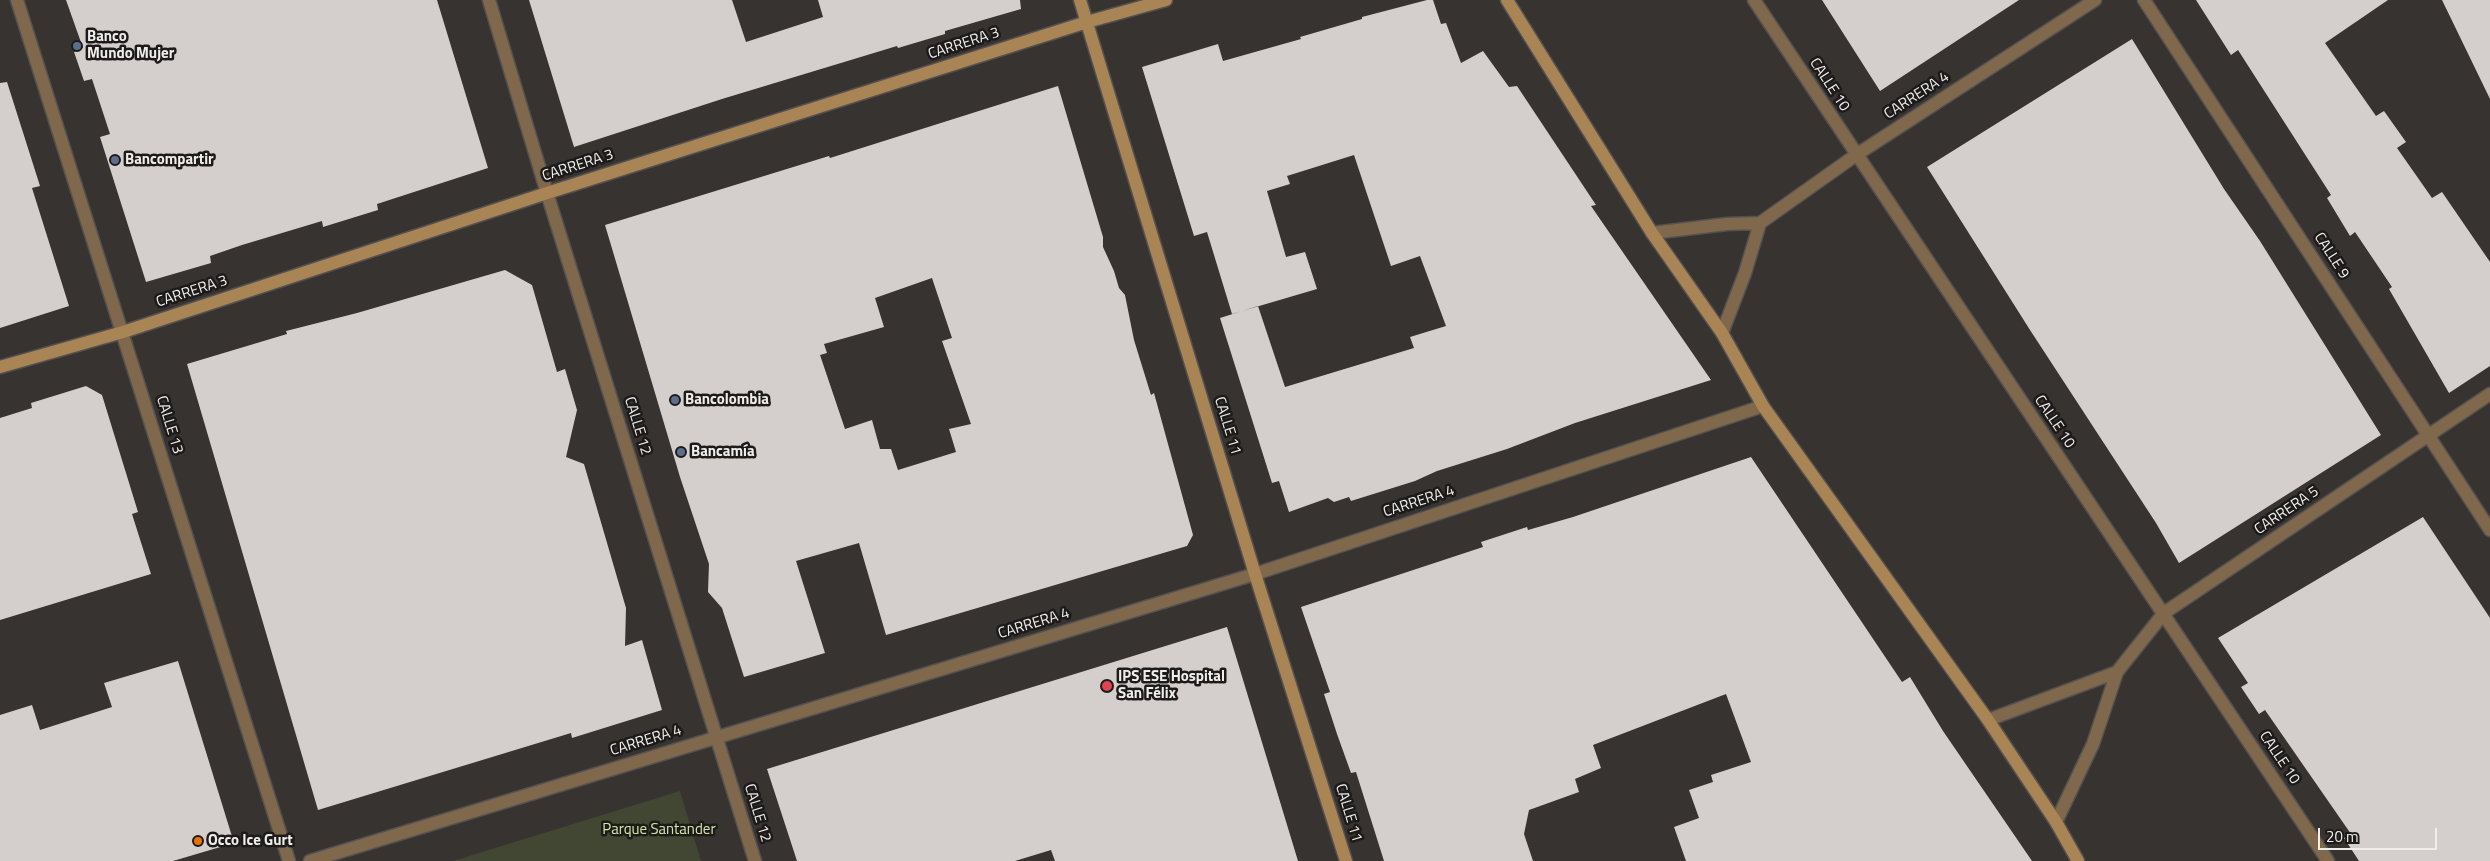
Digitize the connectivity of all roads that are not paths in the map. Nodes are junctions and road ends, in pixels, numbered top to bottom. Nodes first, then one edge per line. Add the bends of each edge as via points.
1 (17, 0) edge
2 (489, 0) edge
3 (1080, 0) edge
4 (1166, 0) edge
5 (1507, 0) edge
6 (1754, 0) edge
7 (2095, 0) edge
8 (2144, 0) edge
9 (1087, 22) junction
10 (1856, 155) junction
11 (547, 193) junction
12 (1760, 223) junction
13 (1652, 233) junction
14 (123, 332) junction
15 (1722, 332) junction
16 (0, 367) edge
17 (2490, 394) edge
18 (1762, 406) junction
19 (2428, 435) junction
20 (2490, 530) edge
21 (1255, 574) junction
22 (2164, 613) junction
23 (2117, 672) junction
24 (1988, 720) junction
25 (717, 737) junction
26 (2056, 822) junction
27 (289, 861) edge
28 (310, 861) edge
29 (755, 861) edge
30 (1346, 861) edge
31 (2078, 861) edge
32 (2328, 861) edge

1 - 14 street, CALLE 13
2 - 11 street, CALLE 12
3 - 9 main road, CALLE 11
4 - 9 main road, CARRERA 3
5 - 13 main road
6 - 10 street, CALLE 10
7 - 10 street, CARRERA 4
8 - 19 street, CALLE 9
9 - 11 main road, CARRERA 3
9 - 21 main road, CALLE 11
10 - 12 street, CARRERA 4
10 - 22 street, CALLE 10
11 - 14 main road, CARRERA 3
11 - 25 street, CALLE 12
12 - 13 street
12 - 15 street
13 - 15 main road
14 - 16 main road, CARRERA 3
14 - 27 street, CALLE 13
15 - 18 main road
17 - 19 street, CARRERA 5
18 - 21 street, CARRERA 4
18 - 24 main road
19 - 20 street, CALLE 9
19 - 22 street, CARRERA 5
21 - 25 street, CARRERA 4
21 - 30 main road, CALLE 11
22 - 23 street, CARRERA 5
22 - 32 street, CALLE 10
23 - 24 street
23 - 26 street, CARRERA 5 via 2093,744
24 - 26 main road
25 - 28 street, CARRERA 4
25 - 29 street, CALLE 12
26 - 31 main road

